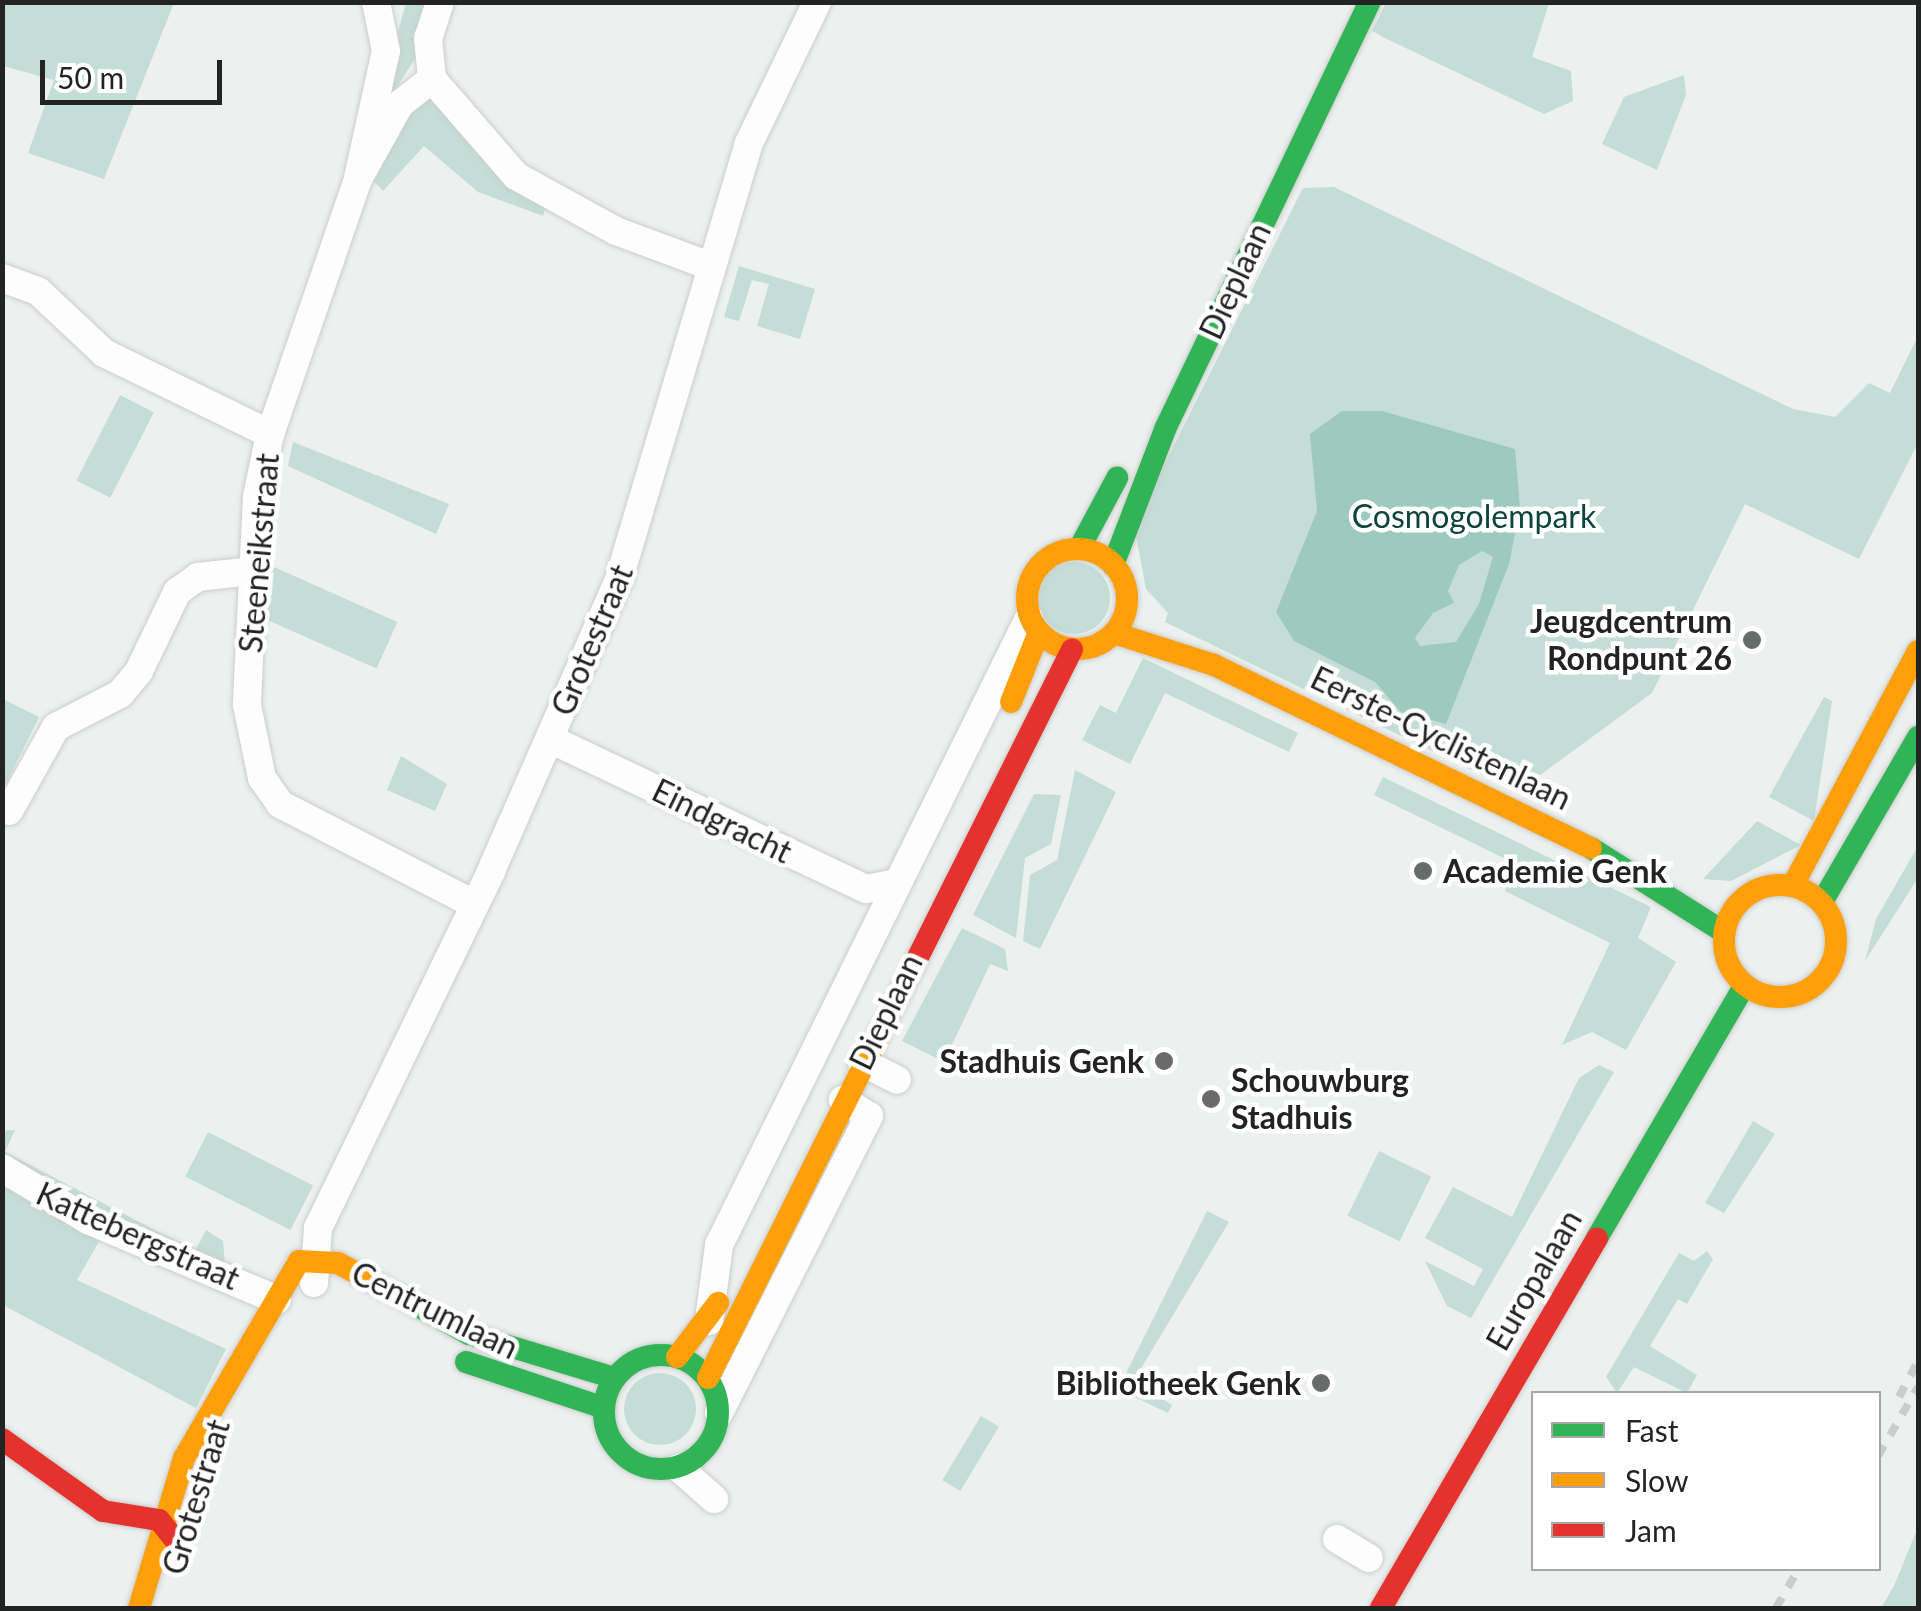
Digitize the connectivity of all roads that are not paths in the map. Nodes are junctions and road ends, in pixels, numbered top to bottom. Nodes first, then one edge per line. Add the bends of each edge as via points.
1 (376, 2) edge
2 (440, 2) edge
3 (817, 2) edge
4 (1346, 2) edge
5 (1370, 2) edge
6 (432, 79) junction
7 (358, 179) junction
8 (710, 266) junction
9 (2, 278) edge
10 (270, 434) junction
11 (1079, 549) junction
12 (1113, 565) junction
13 (252, 571) junction
14 (1126, 608) junction
15 (1034, 624) junction
16 (1114, 633) junction
17 (1072, 649) junction
18 (1918, 651) edge
19 (1214, 665) junction
20 (1918, 737) edge
21 (550, 740) junction
22 (9, 811) dead end
23 (1638, 871) junction
24 (896, 884) junction
25 (1793, 885) junction
26 (1742, 899) junction
27 (1822, 902) junction
28 (472, 903) junction
29 (1724, 932) junction
30 (1754, 990) junction
31 (862, 1062) junction
32 (897, 1080) dead end
33 (843, 1100) junction
34 (2, 1168) edge
35 (314, 1270) junction
36 (277, 1300) junction
37 (709, 1321) junction
38 (677, 1356) junction
39 (615, 1378) junction
40 (708, 1378) junction
41 (229, 1386) junction
42 (604, 1408) junction
43 (719, 1413) junction
44 (2, 1439) edge
45 (679, 1468) junction
46 (714, 1499) dead end
47 (103, 1511) junction
48 (159, 1520) junction
49 (1336, 1539) dead end
50 (178, 1550) junction
51 (148, 1555) junction
52 (1371, 1590) edge
53 (140, 1608) edge
54 (163, 1608) edge
55 (1402, 1608) edge

1 - 7 street via 386,51
2 - 6 street via 428,38
3 - 8 street, Grotestraat via 748,145
4 - 11 main road, Dieplaan
5 - 12 main road, Dieplaan via 1158,444
6 - 7 street, Steeneikstraat via 400,104
6 - 8 street via 516,176 616,231
7 - 10 street, Steeneikstraat
8 - 21 street, Grotestraat via 642,512
9 - 10 street via 38,291 104,353
10 - 13 street, Steeneikstraat
11 - 12 main road
11 - 15 main road, Dieplaan via 1040,566 1027,595
12 - 14 main road
13 - 22 street via 198,577 177,592 138,671 120,694 56,726
13 - 28 street, Steeneikstraat via 248,721 262,778 312,829
14 - 16 main road
14 - 19 main road, Eerste-Cyclistenlaan
15 - 17 main road
15 - 24 street, Dieplaan
15 - 37 main road, Dieplaan
16 - 17 main road
16 - 19 main road, Eerste-Cyclistenlaan
17 - 31 main road, Dieplaan
18 - 25 main road
19 - 23 main road, Eerste-Cyclistenlaan
20 - 27 main road
21 - 24 street, Eindgracht via 866,890
21 - 28 street, Grotestraat
23 - 26 main road, Eerste-Cyclistenlaan
23 - 29 main road, Eerste-Cyclistenlaan
24 - 37 street, Dieplaan via 719,1245
25 - 26 main road
25 - 27 main road
26 - 29 main road
27 - 30 main road via 1838,944 1829,970 1802,993
28 - 35 street, Grotestraat via 318,1228
29 - 30 main road
30 - 52 main road, Europalaan
30 - 55 main road, Europalaan
31 - 32 street
31 - 33 main road, Dieplaan
33 - 40 main road, Dieplaan
33 - 43 street via 868,1116
34 - 36 street, Kattebergstraat via 88,1220
35 - 36 main road
35 - 39 main road, Centrumlaan via 524,1355
35 - 42 main road, Centrumlaan via 463,1361
36 - 41 main road, Grotestraat
37 - 38 main road, Dieplaan
38 - 39 main road via 644,1357
38 - 40 main road
39 - 42 main road
40 - 43 main road
41 - 48 main road, Grotestraat
41 - 50 main road, Grotestraat
42 - 45 main road via 621,1452 646,1467
43 - 45 main road via 706,1448
44 - 47 main road
45 - 46 street
47 - 48 main road
47 - 51 main road
48 - 50 main road
48 - 51 main road, Grotestraat
49 - 52 street
50 - 51 main road
50 - 54 main road, Grotestraat
51 - 53 main road, Grotestraat

